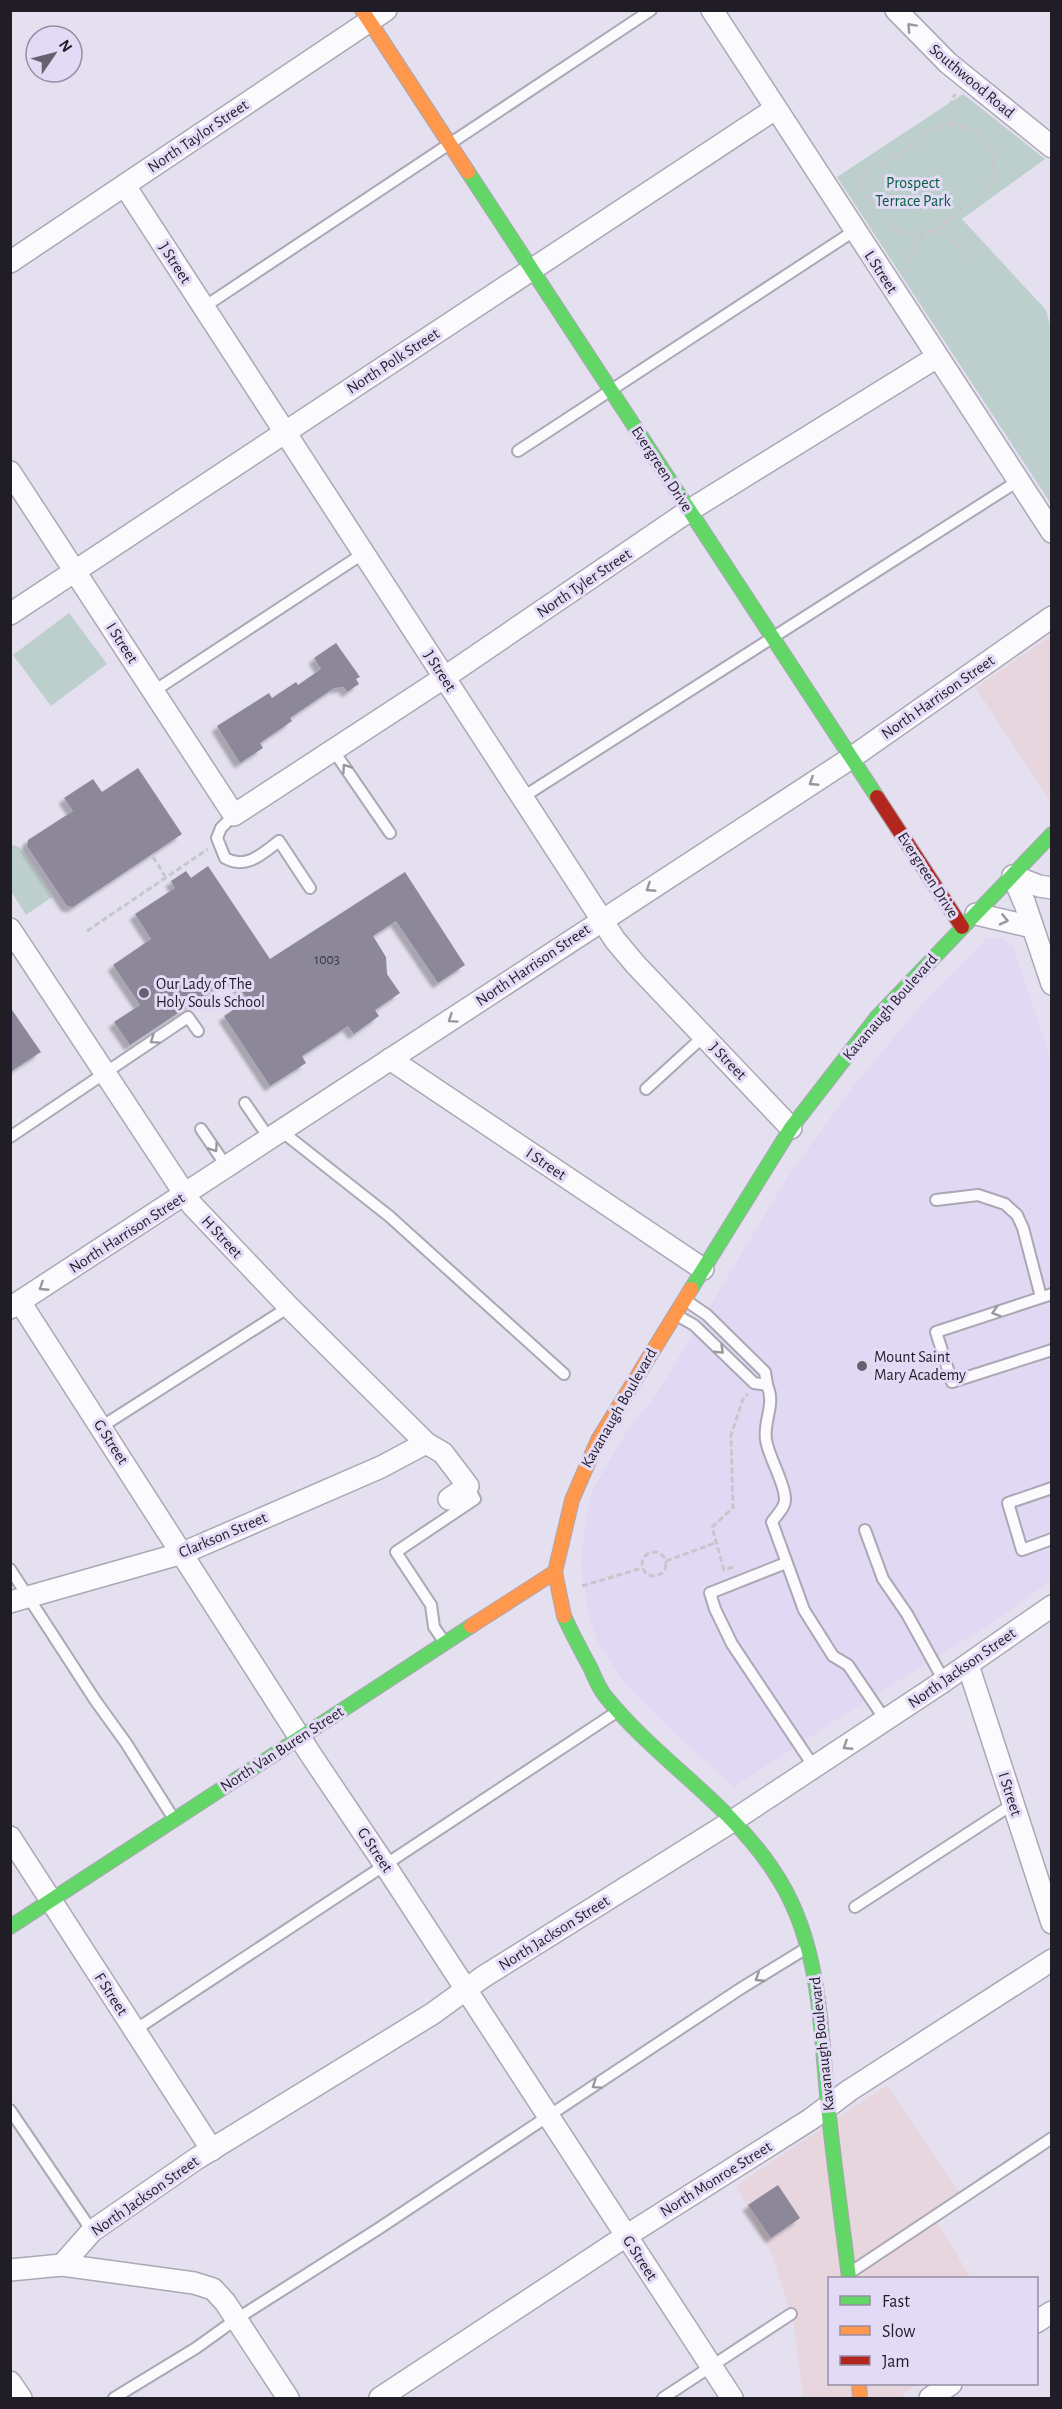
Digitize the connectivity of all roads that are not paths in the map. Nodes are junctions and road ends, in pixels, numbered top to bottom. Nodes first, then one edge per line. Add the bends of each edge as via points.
1 (651, 10) edge
2 (712, 10) edge
3 (896, 10) edge
4 (372, 14) edge
5 (775, 108) junction
6 (450, 144) junction
7 (1052, 147) edge
8 (125, 186) junction
9 (855, 231) junction
10 (10, 262) edge
11 (531, 270) junction
12 (204, 307) junction
13 (937, 357) junction
14 (611, 391) junction
15 (285, 432) junction
16 (519, 451) dead end
17 (10, 472) edge
18 (1018, 481) junction
19 (690, 510) junction
20 (1052, 532) edge
21 (364, 553) junction
22 (75, 571) junction
23 (10, 614) edge
24 (1052, 618) edge
25 (772, 638) junction
26 (445, 677) junction
27 (154, 691) junction
28 (333, 750) junction
29 (851, 758) junction
30 (523, 797) junction
31 (234, 815) junction
32 (390, 833) dead end
33 (1052, 834) edge
34 (1012, 876) junction
35 (310, 888) dead end
36 (1052, 888) edge
37 (603, 918) junction
38 (969, 921) junction
39 (1032, 927) junction
40 (10, 929) edge
41 (19, 960) edge
42 (1052, 984) edge
43 (198, 1031) dead end
44 (704, 1036) junction
45 (390, 1059) junction
46 (105, 1074) junction
47 (646, 1089) dead end
48 (245, 1103) dead end
49 (791, 1128) junction
50 (201, 1129) dead end
51 (275, 1134) junction
52 (10, 1137) edge
53 (227, 1167) junction
54 (185, 1196) junction
55 (936, 1200) dead end
56 (703, 1269) junction
57 (1046, 1296) edge
58 (684, 1299) junction
59 (15, 1305) edge
60 (289, 1308) junction
61 (675, 1314) junction
62 (1052, 1350) edge
63 (564, 1374) dead end
64 (767, 1385) junction
65 (101, 1427) junction
66 (426, 1443) junction
67 (468, 1486) junction
68 (1052, 1488) edge
69 (449, 1499) dead end
70 (865, 1530) dead end
71 (1052, 1539) edge
72 (183, 1553) junction
73 (786, 1563) junction
74 (10, 1569) edge
75 (555, 1572) junction
76 (20, 1600) edge
77 (1052, 1606) edge
78 (445, 1643) junction
79 (968, 1665) junction
80 (944, 1681) junction
81 (618, 1712) junction
82 (886, 1721) junction
83 (301, 1737) junction
84 (814, 1767) junction
85 (1013, 1804) junction
86 (173, 1819) junction
87 (734, 1820) junction
88 (10, 1837) edge
89 (385, 1865) junction
90 (51, 1901) junction
91 (855, 1907) dead end
92 (1052, 1923) edge
93 (10, 1927) edge
94 (808, 1947) junction
95 (1052, 1960) edge
96 (466, 1989) junction
97 (135, 2030) junction
98 (828, 2106) junction
99 (10, 2110) edge
100 (549, 2117) junction
101 (1052, 2138) edge
102 (212, 2150) junction
103 (92, 2231) junction
104 (626, 2236) junction
105 (62, 2265) junction
106 (10, 2270) edge
107 (849, 2276) edge
108 (1052, 2312) edge
109 (791, 2314) dead end
110 (235, 2320) junction
111 (1038, 2321) edge
112 (711, 2366) junction
113 (10, 2382) edge
114 (950, 2385) edge
115 (21, 2398) edge
116 (114, 2398) edge
117 (288, 2398) edge
118 (380, 2398) edge
119 (663, 2398) edge
120 (732, 2398) edge
121 (930, 2398) edge

1 - 6 lane
2 - 5 street, L Street
7 -> 3 street, Southwood Road via 930,46
4 - 6 street, Evergreen Drive
4 - 8 street, North Taylor Street
5 - 9 street, L Street
5 - 11 street, North Polk Street
6 - 11 street, Evergreen Drive
6 - 12 lane
8 - 10 street, North Taylor Street
8 - 12 street, J Street
9 - 13 street, L Street
9 - 14 lane
11 - 14 street, Evergreen Drive
11 - 15 street, North Polk Street
12 - 15 street, J Street
13 - 18 street, L Street
13 - 19 street, North Tyler Street
14 - 16 lane
14 - 19 street, Evergreen Drive
15 - 21 street, J Street
15 - 22 street, North Polk Street
17 - 22 street, I Street
18 - 20 street, L Street
18 - 25 lane
19 - 25 street, Evergreen Drive
19 - 26 street, North Tyler Street
21 - 26 street, J Street
21 - 27 lane
22 - 23 street, North Polk Street
22 - 27 street, I Street
24 - 29 street, North Harrison Street
25 - 29 street, Evergreen Drive
25 - 30 lane
26 - 28 street, North Tyler Street
26 - 30 street, J Street
27 - 31 street, I Street
28 - 31 street, North Tyler Street
32 -> 28 lane
29 -> 37 street, North Harrison Street
29 - 38 street, Evergreen Drive
30 - 37 street, J Street
31 - 35 lane via 217,838 225,858 246,863 279,842
33 - 34 street, Kavanaugh Boulevard
34 - 36 street
34 - 38 street, Kavanaugh Boulevard
34 - 39 street
37 - 44 street, J Street via 615,940
37 -> 45 street, North Harrison Street
38 -> 39 street
38 - 49 street, Kavanaugh Boulevard via 877,1017
39 - 42 street
40 - 41 street, H Street
41 - 46 street, H Street
43 -> 46 lane via 188,1017
44 - 47 lane
44 - 49 street, J Street
45 - 51 street, North Harrison Street
45 - 56 street, I Street
46 - 52 lane
46 - 54 street, H Street
48 - 51 lane
49 - 56 street, Kavanaugh Boulevard
50 -> 53 lane
51 - 53 street, North Harrison Street
51 - 63 lane via 389,1216
53 - 54 street, North Harrison Street
54 -> 59 street, North Harrison Street
54 - 60 street, H Street
55 - 57 lane via 978,1195 1005,1204 1023,1228
56 - 58 street, Kavanaugh Boulevard
57 -> 62 lane via 936,1332 952,1382
58 - 61 street, Kavanaugh Boulevard
58 - 64 lane via 707,1315 765,1372
59 - 65 street, G Street
60 - 65 lane
60 - 66 street, H Street
61 -> 64 lane via 694,1325 754,1383
61 - 75 street, Kavanaugh Boulevard via 584,1467
64 - 73 lane via 772,1403 766,1443 785,1499 772,1522
65 - 72 street, G Street
66 - 67 street, H Street via 442,1453
66 - 72 street, Clarkson Street via 381,1467
67 - 69 street
67 - 78 lane via 475,1499 396,1552 431,1605 434,1627
68 - 71 lane via 1008,1503 1022,1550
70 - 80 lane via 884,1579
72 - 76 street, Clarkson Street
72 - 83 street, G Street
73 - 82 lane via 810,1620 833,1656 848,1665
73 - 84 lane via 710,1593 732,1644
74 - 76 lane
75 - 78 street, North Van Buren Street
75 - 81 street, Kavanaugh Boulevard via 564,1617 604,1695
76 - 86 lane via 126,1743
77 - 79 street, North Jackson Street
78 - 83 street, North Van Buren Street
79 - 80 street, North Jackson Street
79 - 85 street, I Street
80 - 82 street, North Jackson Street
81 - 87 street, Kavanaugh Boulevard
81 - 89 lane
82 -> 84 street, North Jackson Street
83 - 86 street, North Van Buren Street
83 - 89 street, G Street
84 - 87 street, North Jackson Street
85 - 91 lane
85 - 92 street, I Street
86 - 90 street, North Van Buren Street
87 - 94 street, Kavanaugh Boulevard via 790,1897
87 - 96 street, North Jackson Street
88 - 90 street, F Street
89 - 96 street, G Street
89 - 97 lane
90 - 93 street, North Van Buren Street
90 - 97 street, F Street
94 - 98 street, Kavanaugh Boulevard via 822,2021
94 -> 100 lane
95 - 98 street, North Monroe Street
96 - 100 street, G Street
96 - 102 street, North Jackson Street
97 - 102 street, F Street
98 - 104 street, North Monroe Street
98 - 107 street, Kavanaugh Boulevard
99 - 103 lane
100 - 104 street, G Street
100 - 110 lane
101 - 107 lane
102 - 103 street, North Jackson Street
103 - 105 street, North Jackson Street
104 - 112 street, G Street
104 - 118 street, North Monroe Street
105 - 106 street
105 - 110 street via 213,2289
108 - 111 street
109 - 112 lane
110 - 116 lane
110 - 117 street
112 - 119 lane
112 - 120 street, G Street
113 - 115 street
114 - 121 street

